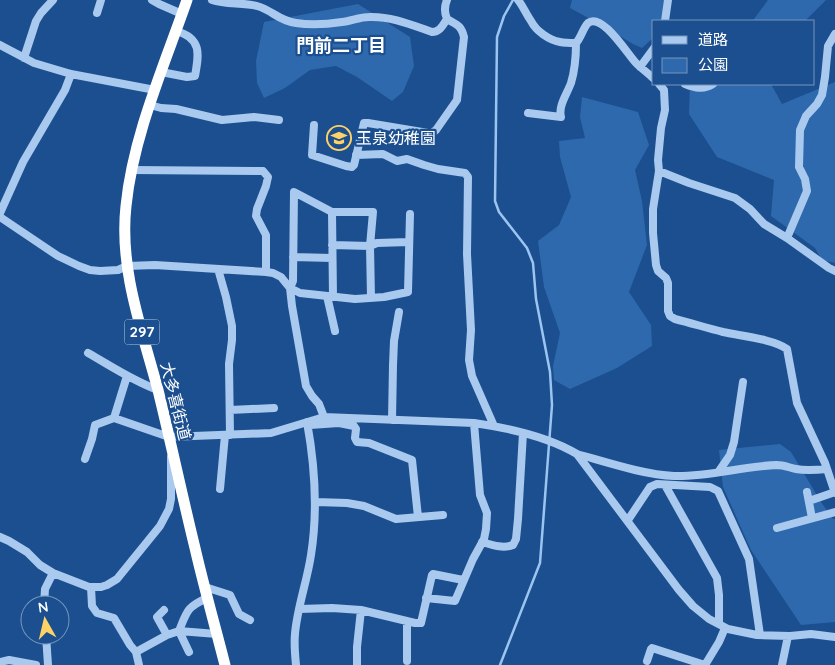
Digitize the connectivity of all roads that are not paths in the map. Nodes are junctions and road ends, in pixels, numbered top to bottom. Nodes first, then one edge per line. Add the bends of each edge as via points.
1 (53, 0) edge
2 (101, 0) edge
3 (152, 0) edge
4 (186, 0) edge
5 (212, 0) edge
6 (447, 0) edge
7 (518, 0) edge
8 (668, 0) edge
9 (97, 13) dead end
10 (182, 14) junction
11 (447, 19) junction
12 (665, 20) edge
13 (176, 30) junction
14 (835, 34) edge
15 (576, 43) junction
16 (0, 45) edge
17 (652, 51) edge
18 (24, 58) junction
19 (640, 67) junction
20 (161, 72) junction
21 (71, 74) junction
22 (652, 77) edge
23 (690, 85) edge
24 (711, 85) edge
25 (661, 86) edge
26 (155, 90) junction
27 (150, 105) junction
28 (528, 113) dead end
29 (279, 120) dead end
30 (314, 125) dead end
31 (356, 155) junction
32 (131, 170) junction
33 (659, 171) junction
34 (332, 212) junction
35 (410, 214) dead end
36 (0, 215) edge
37 (787, 238) junction
38 (409, 242) junction
39 (332, 245) junction
40 (370, 246) junction
41 (293, 257) junction
42 (332, 258) junction
43 (127, 266) junction
44 (218, 270) junction
45 (266, 272) junction
46 (835, 272) edge
47 (290, 288) junction
48 (330, 296) junction
49 (371, 298) junction
50 (400, 312) dead end
51 (334, 332) dead end
52 (88, 353) dead end
53 (127, 376) junction
54 (743, 382) dead end
55 (158, 390) junction
56 (274, 408) dead end
57 (230, 410) junction
58 (324, 417) junction
59 (114, 418) junction
60 (392, 420) junction
61 (308, 423) junction
62 (474, 423) junction
63 (494, 426) junction
64 (523, 433) junction
65 (227, 435) junction
66 (169, 437) junction
67 (172, 450) junction
68 (577, 454) junction
69 (85, 458) dead end
70 (827, 468) junction
71 (719, 471) junction
72 (665, 485) junction
73 (220, 489) dead end
74 (807, 492) dead end
75 (835, 493) edge
76 (809, 501) junction
77 (316, 502) junction
78 (835, 512) edge
79 (443, 515) dead end
80 (418, 517) junction
81 (812, 518) junction
82 (628, 520) junction
83 (777, 528) dead end
84 (0, 537) edge
85 (482, 542) junction
86 (53, 573) junction
87 (463, 580) junction
88 (91, 587) junction
89 (206, 592) junction
90 (45, 595) edge
91 (426, 598) junction
92 (299, 608) junction
93 (164, 610) dead end
94 (361, 610) junction
95 (250, 620) dead end
96 (407, 621) junction
97 (722, 626) junction
98 (179, 630) junction
99 (217, 634) junction
100 (167, 635) junction
101 (760, 636) junction
102 (788, 636) junction
103 (835, 637) edge
104 (47, 645) edge
105 (136, 652) junction
106 (188, 652) dead end
107 (407, 661) dead end
108 (647, 661) dead end
109 (0, 662) edge
110 (36, 665) edge
111 (48, 665) edge
112 (139, 665) edge
113 (225, 665) edge
114 (296, 665) edge
115 (357, 665) edge
116 (705, 665) edge
117 (782, 665) edge

1 - 18 street via 36,21
2 - 9 street
3 - 10 street
4 - 10 highway, 大多喜街道 / 297
5 - 11 street via 257,6 280,19 306,24 377,17 436,32
6 - 11 street via 444,12
7 - 15 street via 532,25 542,34 553,41
8 - 12 street
10 - 13 highway, 大多喜街道 / 297
11 - 31 street via 459,26 464,37 457,100 432,133 364,123
13 - 20 highway, 大多喜街道 / 297
13 - 20 street via 186,33 194,42 198,56 195,76 187,78
14 - 37 street via 828,46 822,95 800,130 799,167 807,191
15 - 19 street via 588,24 602,23
15 - 28 street via 576,62 559,111 561,117
16 - 18 street
17 - 19 street
18 - 21 street
19 - 22 street
20 - 26 highway, 大多喜街道 / 297
21 - 26 street
21 - 36 street via 66,90 23,162
23 - 24 street via 700,88
25 - 33 street via 666,99 660,128
26 - 27 highway, 大多喜街道 / 297
27 - 29 street via 222,120 254,117
27 - 32 highway, 大多喜街道 / 297
30 - 31 street via 312,155 352,167
31 - 63 street via 383,154 397,161 407,159 468,177 469,360 472,376
32 - 43 highway, 大多喜街道 / 297 via 124,232
32 - 45 street via 263,172 268,177 256,216 266,235
33 - 37 street via 735,198 764,224
33 - 70 street via 653,233 656,266 668,283 670,316 773,342 787,349 797,404
34 - 39 street
34 - 40 street via 373,212
34 - 41 street via 294,192
35 - 38 street
36 - 43 street via 58,256 79,266 100,271
37 - 46 street
38 - 40 street
38 - 49 street via 408,292
39 - 40 street
39 - 42 street
40 - 49 street
41 - 42 street
41 - 47 street
42 - 48 street
43 - 44 street
43 - 55 highway, 大多喜街道 / 297
44 - 45 street
44 - 57 street via 232,326
45 - 47 street via 281,277
47 - 48 street via 300,293
47 - 58 street via 306,386
48 - 49 street
48 - 51 street
50 - 60 street via 392,365
52 - 53 street
53 - 55 street
53 - 59 street
54 - 71 street via 734,442
55 - 66 highway, 大多喜街道 / 297
56 - 57 street
57 - 65 street
58 - 60 street
58 - 61 street
59 - 66 street
59 - 69 street via 95,425
60 - 62 street
61 - 65 street via 271,433
61 - 77 street
61 - 80 street via 354,426 357,442 369,443 412,460
62 - 63 street
62 - 85 street via 480,495 487,514
63 - 64 street
64 - 68 street
64 - 85 street via 516,539 509,547
65 - 66 street
65 - 73 street
66 - 67 highway, 大多喜街道 / 297
67 - 88 street via 171,499 160,526 117,579 101,587
67 - 89 highway, 大多喜街道 / 297
68 - 71 street via 644,472 673,476
68 - 82 street
70 - 71 street via 813,470 780,465
70 - 75 street
72 - 82 street via 650,487
72 - 97 street via 717,578
72 - 101 street via 718,491 749,559
74 - 76 street
75 - 76 street
76 - 81 street
77 - 80 street via 364,506 396,519
77 - 92 street via 311,556
78 - 81 street
79 - 80 street
81 - 83 street
82 - 97 street via 693,606
84 - 86 street via 27,552
85 - 87 street
86 - 88 street
86 - 90 street
87 - 91 street via 455,601
87 - 91 street via 434,574
88 - 105 street via 92,606 97,613 114,618
89 - 95 street via 230,595 239,614
89 - 98 street via 187,610
89 - 99 highway, 大多喜街道 / 297
91 - 96 street via 421,622
92 - 94 street
92 - 114 street via 295,634
93 - 100 street via 156,616
94 - 96 street
94 - 115 street
96 - 107 street
97 - 101 street
97 - 116 street via 719,642
98 - 99 street
98 - 100 street
98 - 106 street
99 - 113 highway, 大多喜街道 / 297
100 - 105 street
101 - 102 street
102 - 103 street
102 - 117 street
104 - 111 street
105 - 112 street
108 - 116 street via 652,648
109 - 110 street via 9,660

